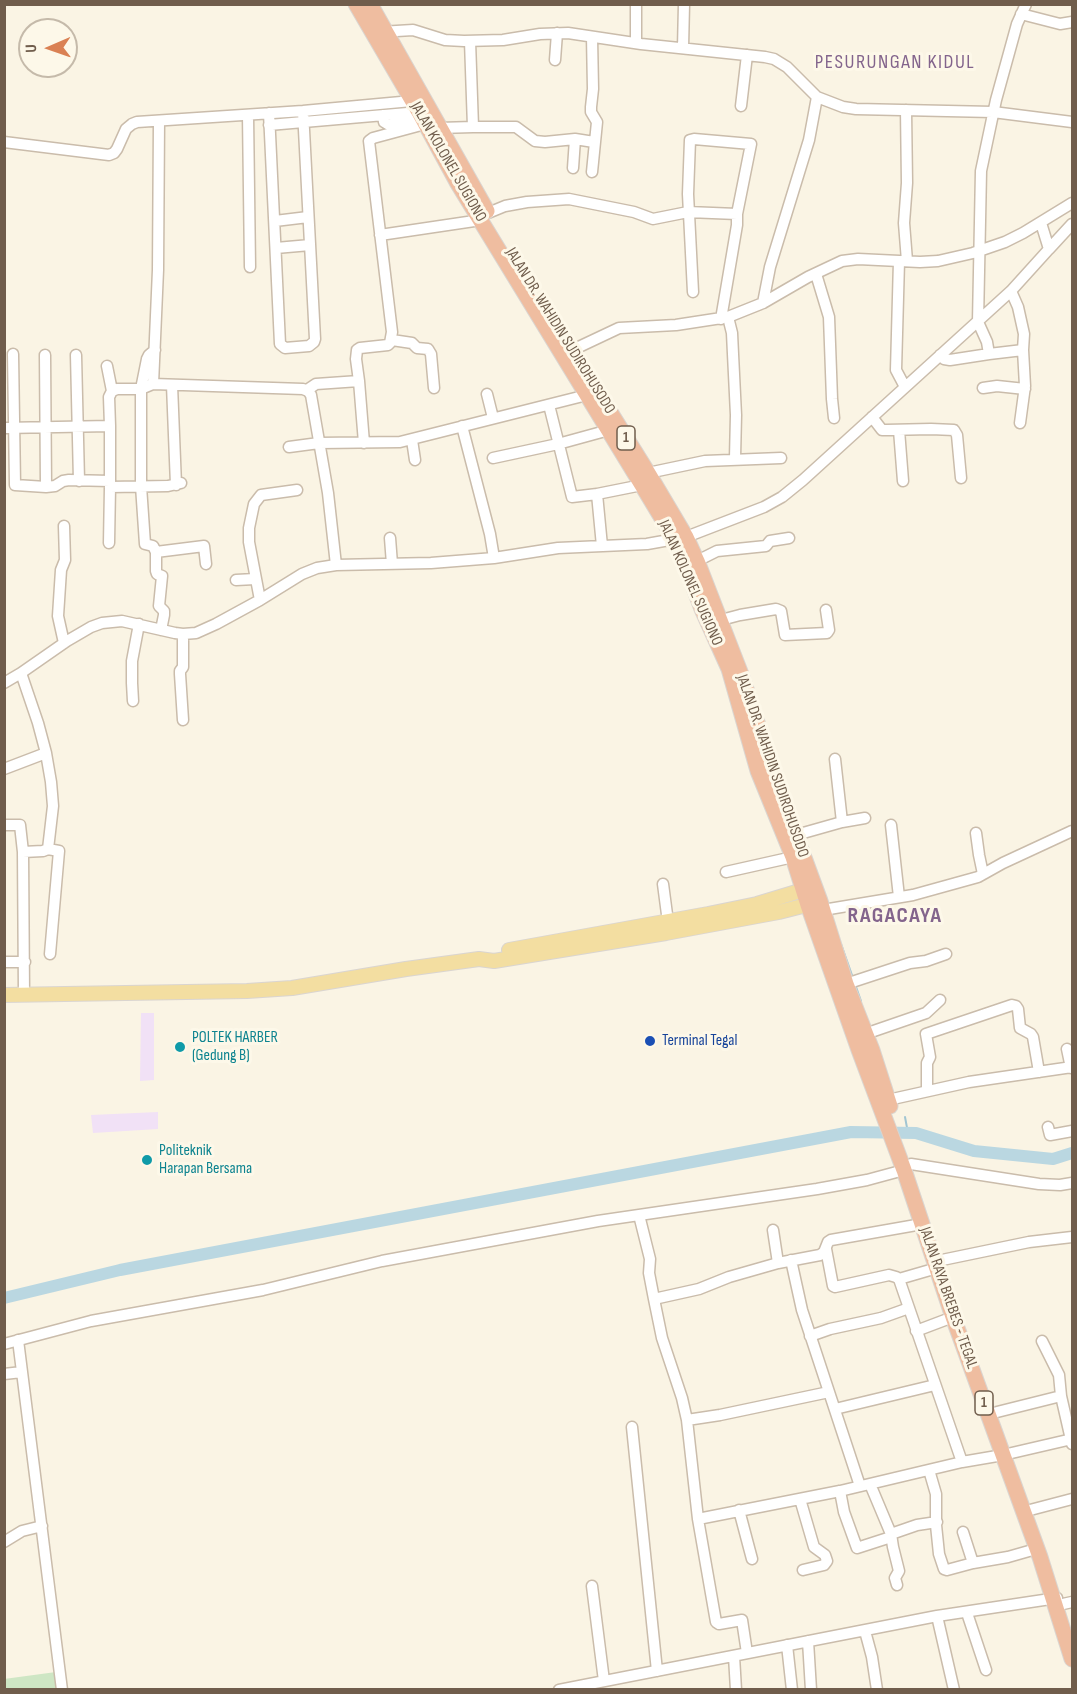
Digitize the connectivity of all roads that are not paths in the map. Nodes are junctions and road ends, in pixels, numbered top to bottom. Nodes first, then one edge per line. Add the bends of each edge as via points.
1 (356, 4) edge
2 (370, 4) edge
3 (636, 4) edge
4 (684, 4) edge
5 (1023, 9) edge
6 (1072, 22) edge
7 (379, 33) junction
8 (557, 33) junction
9 (592, 37) junction
10 (636, 39) junction
11 (470, 41) junction
12 (683, 43) junction
13 (747, 55) junction
14 (555, 60) dead end
15 (817, 97) junction
16 (741, 106) dead end
17 (994, 107) junction
18 (906, 110) junction
19 (268, 113) junction
20 (248, 115) junction
21 (303, 117) junction
22 (423, 117) junction
23 (159, 121) junction
24 (1072, 122) edge
25 (269, 125) junction
26 (473, 127) junction
27 (575, 139) junction
28 (4, 142) edge
29 (594, 142) junction
30 (573, 168) dead end
31 (592, 172) dead end
32 (1072, 203) edge
33 (688, 212) junction
34 (737, 214) junction
35 (308, 217) junction
36 (485, 217) junction
37 (275, 221) junction
38 (1041, 223) junction
39 (1072, 224) edge
40 (380, 235) junction
41 (310, 245) junction
42 (276, 248) junction
43 (1049, 249) junction
44 (980, 251) junction
45 (903, 261) junction
46 (250, 267) dead end
47 (816, 274) junction
48 (693, 292) dead end
49 (1013, 294) junction
50 (763, 303) junction
51 (725, 318) junction
52 (980, 325) junction
53 (392, 340) junction
54 (155, 350) junction
55 (1023, 350) junction
56 (567, 353) junction
57 (14, 354) dead end
58 (988, 354) junction
59 (45, 355) dead end
60 (76, 355) dead end
61 (942, 357) junction
62 (107, 366) dead end
63 (359, 381) junction
64 (153, 384) junction
65 (172, 385) junction
66 (905, 387) junction
67 (434, 388) dead end
68 (983, 388) dead end
69 (141, 389) junction
70 (1025, 389) junction
71 (307, 390) junction
72 (112, 391) junction
73 (487, 394) dead end
74 (587, 395) junction
75 (549, 405) junction
76 (493, 418) junction
77 (834, 418) dead end
78 (874, 419) junction
79 (1020, 423) dead end
80 (78, 426) junction
81 (110, 426) junction
82 (462, 426) junction
83 (9, 428) edge
84 (45, 428) junction
85 (609, 430) junction
86 (899, 430) junction
87 (412, 440) junction
88 (319, 443) junction
89 (364, 443) junction
90 (558, 444) junction
91 (289, 447) dead end
92 (493, 458) dead end
93 (781, 458) dead end
94 (735, 459) junction
95 (415, 460) dead end
96 (961, 478) dead end
97 (645, 479) junction
98 (79, 481) junction
99 (903, 481) dead end
100 (110, 484) junction
101 (141, 486) junction
102 (46, 487) junction
103 (297, 490) dead end
104 (597, 494) junction
105 (64, 526) dead end
106 (390, 538) dead end
107 (680, 538) junction
108 (789, 538) dead end
109 (110, 543) dead end
110 (602, 546) junction
111 (156, 552) junction
112 (494, 558) junction
113 (697, 561) junction
114 (206, 564) dead end
115 (392, 564) junction
116 (336, 565) junction
117 (255, 579) junction
118 (236, 580) dead end
119 (260, 600) junction
120 (826, 610) dead end
121 (721, 620) junction
122 (139, 624) junction
123 (161, 630) junction
124 (183, 634) junction
125 (64, 644) junction
126 (21, 673) junction
127 (4, 683) edge
128 (134, 701) dead end
129 (183, 720) dead end
130 (46, 753) junction
131 (835, 759) dead end
132 (4, 769) edge
133 (865, 818) dead end
134 (842, 822) junction
135 (5, 825) edge
136 (891, 825) dead end
137 (1072, 831) edge
138 (976, 833) dead end
139 (800, 834) junction
140 (48, 849) junction
141 (23, 852) junction
142 (793, 857) junction
143 (726, 872) dead end
144 (983, 874) junction
145 (663, 884) dead end
146 (899, 897) junction
147 (817, 903) junction
148 (723, 917) junction
149 (668, 922) junction
150 (50, 954) dead end
151 (946, 954) dead end
152 (479, 959) junction
153 (4, 962) edge
154 (25, 962) junction
155 (852, 981) junction
156 (4, 995) edge
157 (24, 995) junction
158 (940, 1000) dead end
159 (870, 1032) junction
160 (1067, 1049) dead end
161 (1072, 1068) edge
162 (1039, 1072) junction
163 (927, 1091) junction
164 (887, 1107) junction
165 (1048, 1127) dead end
166 (1072, 1131) edge
167 (907, 1167) junction
168 (1072, 1184) edge
169 (639, 1215) junction
170 (922, 1224) junction
171 (773, 1230) dead end
172 (1072, 1237) edge
173 (826, 1249) junction
174 (791, 1260) junction
175 (778, 1263) junction
176 (939, 1264) junction
177 (899, 1279) junction
178 (654, 1299) junction
179 (909, 1308) junction
180 (953, 1317) junction
181 (916, 1331) junction
182 (810, 1336) junction
183 (18, 1340) junction
184 (1042, 1341) dead end
185 (4, 1344) edge
186 (22, 1372) junction
187 (4, 1374) edge
188 (935, 1385) junction
189 (829, 1392) junction
190 (1061, 1396) junction
191 (835, 1409) junction
192 (997, 1412) junction
193 (687, 1420) junction
194 (632, 1427) dead end
195 (1072, 1441) edge
196 (1007, 1454) junction
197 (962, 1462) junction
198 (929, 1470) junction
199 (865, 1485) junction
200 (840, 1491) junction
201 (1072, 1498) edge
202 (800, 1499) junction
203 (739, 1510) junction
204 (1030, 1510) junction
205 (698, 1519) junction
206 (937, 1522) junction
207 (42, 1526) junction
208 (963, 1532) dead end
209 (891, 1535) junction
210 (4, 1542) edge
211 (1036, 1549) junction
212 (752, 1559) dead end
213 (973, 1563) junction
214 (802, 1570) dead end
215 (592, 1586) dead end
216 (897, 1586) dead end
217 (1062, 1600) edge
218 (966, 1612) junction
219 (937, 1617) junction
220 (865, 1631) junction
221 (1072, 1635) edge
222 (808, 1641) junction
223 (788, 1645) junction
224 (747, 1653) junction
225 (734, 1656) junction
226 (1072, 1659) edge
227 (986, 1670) dead end
228 (657, 1671) junction
229 (630, 1677) junction
230 (604, 1681) junction
231 (62, 1689) edge
232 (562, 1689) edge
233 (630, 1689) edge
234 (736, 1689) edge
235 (792, 1689) edge
236 (811, 1689) edge
237 (877, 1689) edge
238 (954, 1689) edge

1 - 7 highway, JALAN KOLONEL SUGIONO / 1
2 - 7 highway, JALAN DR. WAHIDIN SUDIROHUSODO / 1
3 - 10 street
4 - 12 street
5 - 6 street via 1060,24
5 - 17 street
7 - 11 street via 412,30 445,40
7 - 22 highway, JALAN DR. WAHIDIN SUDIROHUSODO / 1
7 - 22 highway, JALAN KOLONEL SUGIONO / 1
8 - 9 street
8 - 11 street
8 - 14 street
9 - 10 street
9 - 29 street via 591,112 597,122
10 - 12 street
11 - 26 street
12 - 13 street
13 - 15 street via 780,62
13 - 16 street
15 - 18 street via 843,107
15 - 50 street via 809,140 770,267
17 - 18 street
17 - 24 street
17 - 44 street via 981,171
18 - 45 street
19 - 20 street
19 - 21 street
19 - 25 street
20 - 23 street
20 - 46 street
21 - 22 street
21 - 22 street via 383,115 389,125
21 - 25 street
21 - 35 street
22 - 26 street
22 - 36 highway, JALAN DR. WAHIDIN SUDIROHUSODO / 1
22 - 40 street via 370,140
23 - 28 street via 132,124 109,155
23 - 54 street
25 - 37 street
26 - 27 street via 518,128 535,141
27 - 29 street
27 - 30 street
29 - 31 street
32 - 38 street
33 - 34 street
33 - 34 street via 690,141 694,139 751,144
33 - 36 street via 653,219 569,199 505,206
33 - 48 street via 696,274
34 - 51 street
35 - 37 street
35 - 41 street
36 - 40 street
36 - 56 highway, JALAN DR. WAHIDIN SUDIROHUSODO / 1
37 - 42 street
38 - 43 street
38 - 44 street
39 - 43 street
40 - 53 street
41 - 42 street
41 - 42 street via 315,339 309,346 285,348 280,344
43 - 49 street
44 - 45 street via 938,261
44 - 52 street
45 - 47 street via 842,261
45 - 66 street via 896,370
47 - 50 street
47 - 77 street via 829,317
49 - 52 street
49 - 55 street via 1024,332
50 - 51 street
51 - 56 street via 619,328
51 - 94 street via 733,354
52 - 58 street
52 - 61 street
53 - 63 street via 388,345 357,350
53 - 67 street via 411,342 428,350
54 - 64 street
54 - 69 street via 147,360
55 - 58 street
55 - 70 street
56 - 74 highway, 1
56 - 97 highway, JALAN DR. WAHIDIN SUDIROHUSODO / 1
57 - 83 street
58 - 61 street via 950,360
59 - 84 street
60 - 80 street
61 - 66 street
62 - 72 street
63 - 71 street via 316,384
63 - 89 street
64 - 65 street
64 - 69 street
65 - 71 street
65 - 101 street via 178,484
66 - 78 street
68 - 70 street
69 - 72 street
69 - 101 street
70 - 79 street
71 - 88 street
72 - 81 street
73 - 76 street
74 - 75 street
74 - 85 highway, 1
75 - 76 street
75 - 90 street
76 - 82 street
78 - 86 street via 882,430
78 - 107 street via 782,497
80 - 81 street
80 - 84 street
80 - 98 street
81 - 100 street
82 - 87 street
82 - 112 street
83 - 84 street
83 - 102 street via 14,483
84 - 102 street
85 - 90 street
85 - 97 highway, 1
86 - 96 street via 954,430
86 - 99 street
87 - 89 street
87 - 95 street
88 - 89 street
88 - 91 street
88 - 116 street
90 - 92 street
90 - 104 street via 572,497
93 - 94 street
94 - 97 street via 705,460
97 - 104 street
97 - 107 highway, JALAN DR. WAHIDIN SUDIROHUSODO / 1
98 - 100 street
98 - 102 street
100 - 101 street
100 - 109 street
101 - 111 street via 145,544 153,546
103 - 117 street via 261,495 254,504 249,528
104 - 110 street
105 - 125 street via 65,560 58,616
106 - 115 street
107 - 110 street
107 - 113 highway, JALAN DR. WAHIDIN SUDIROHUSODO / 1
107 - 142 highway, JALAN KOLONEL SUGIONO / 1 via 702,609 729,669 758,771
108 - 113 street via 770,541 766,546 717,551
110 - 112 street
111 - 114 street via 204,546
111 - 123 street via 156,571 162,576
112 - 115 street
113 - 121 highway, JALAN DR. WAHIDIN SUDIROHUSODO / 1
115 - 116 street
116 - 119 street via 302,574
117 - 118 street
117 - 119 street
119 - 124 street via 196,633
120 - 121 street via 828,632 809,634 785,635 781,611 776,609
121 - 139 highway, JALAN DR. WAHIDIN SUDIROHUSODO / 1
122 - 123 street
122 - 125 street via 102,623
122 - 128 street via 132,661
123 - 124 street
124 - 129 street
125 - 126 street
126 - 127 street
126 - 130 street
130 - 132 street
130 - 140 street via 52,795
131 - 134 street
133 - 134 street
134 - 139 street
135 - 141 street via 20,825
136 - 146 street
137 - 144 street
138 - 144 street
139 - 147 highway, JALAN DR. WAHIDIN SUDIROHUSODO / 1
140 - 141 street
140 - 150 street via 59,851
141 - 154 street
142 - 143 street
142 - 147 highway, JALAN KOLONEL SUGIONO / 1
144 - 146 street
145 - 149 street
146 - 147 street
147 - 148 main road via 779,912
147 - 155 highway, JALAN KOLONEL SUGIONO / 1
147 - 164 highway, JALAN KOLONEL SUGIONO / 1
148 - 149 main road
148 - 152 main road via 494,961
149 - 152 main road via 531,945
151 - 155 street
152 - 157 main road via 265,990
153 - 154 street
154 - 157 street
155 - 159 highway, JALAN KOLONEL SUGIONO / 1
156 - 157 main road
158 - 159 street via 926,1014
159 - 164 highway, JALAN KOLONEL SUGIONO / 1
160 - 161 street
161 - 162 street
162 - 163 street
162 - 163 street via 1032,1034 1020,1028 1018,1009 1012,1005 926,1034 930,1057
163 - 164 street
164 - 167 highway, JALAN RAYA BREBES - TEGAL / 1
165 - 166 street via 1050,1135
167 - 168 street via 1033,1183
167 - 169 street via 867,1180 818,1189
167 - 170 highway, JALAN RAYA BREBES - TEGAL / 1
167 - 176 highway, JALAN RAYA BREBES - TEGAL / 1
169 - 178 street via 650,1259
169 - 183 street via 382,1261 291,1284 91,1321
170 - 173 street via 831,1239
170 - 176 highway, JALAN RAYA BREBES - TEGAL / 1
171 - 175 street
172 - 176 street via 1029,1242
173 - 174 street via 820,1255
173 - 177 street via 834,1287 889,1275
174 - 175 street
174 - 182 street
175 - 178 street
176 - 177 street
176 - 180 highway, JALAN RAYA BREBES - TEGAL / 1
176 - 192 highway, JALAN RAYA BREBES - TEGAL / 1
177 - 179 street
178 - 193 street
179 - 181 street
179 - 182 street
180 - 181 street
180 - 196 highway, JALAN RAYA BREBES - TEGAL / 1
181 - 188 street
182 - 189 street
183 - 185 street
183 - 186 street
184 - 190 street via 1059,1375
186 - 187 street
186 - 207 street
188 - 191 street
188 - 197 street
189 - 191 street
189 - 193 street
190 - 192 street
190 - 195 street
191 - 199 street
192 - 196 highway, JALAN RAYA BREBES - TEGAL / 1
193 - 205 street
194 - 228 street
195 - 196 street
196 - 197 street
196 - 204 highway, JALAN RAYA BREBES - TEGAL / 1
196 - 211 highway, JALAN RAYA BREBES - TEGAL / 1
197 - 198 street
198 - 199 street
198 - 206 street via 936,1494
199 - 200 street
199 - 209 street
200 - 202 street
200 - 209 street via 856,1548
201 - 204 street
202 - 203 street
202 - 214 street via 814,1547 827,1561
203 - 205 street
203 - 212 street
204 - 217 highway, JALAN RAYA BREBES - TEGAL / 1
205 - 224 street via 716,1622 742,1620
206 - 209 street
206 - 213 street via 944,1569
207 - 210 street via 22,1531
207 - 231 street
208 - 213 street
209 - 216 street via 899,1571 895,1578
211 - 213 street
211 - 217 highway, JALAN RAYA BREBES - TEGAL / 1
215 - 230 street
217 - 218 street
217 - 221 highway, JALAN RAYA BREBES - TEGAL / 1
217 - 226 highway, JALAN RAYA BREBES - TEGAL / 1
218 - 219 street
218 - 227 street
219 - 220 street
219 - 238 street
220 - 222 street
220 - 237 street
222 - 223 street
222 - 236 street
223 - 224 street
223 - 235 street
224 - 225 street
225 - 228 street
225 - 234 street
228 - 229 street
229 - 230 street
229 - 233 street
230 - 232 street

